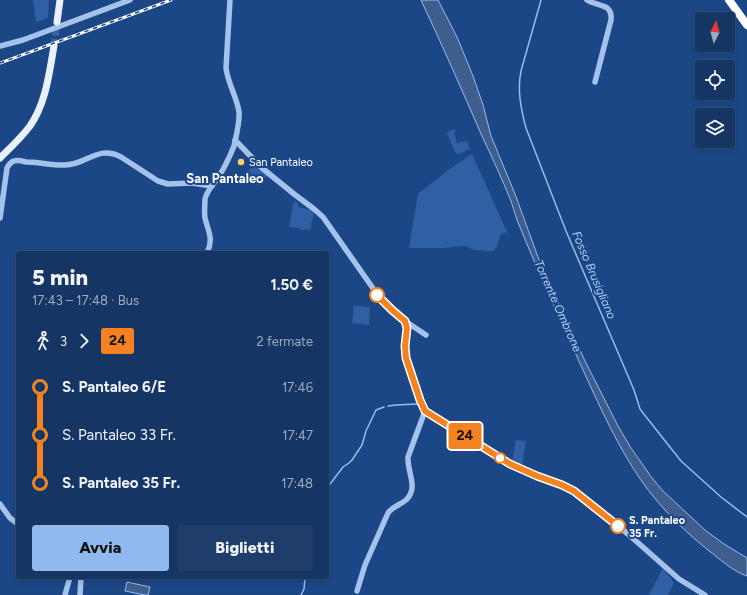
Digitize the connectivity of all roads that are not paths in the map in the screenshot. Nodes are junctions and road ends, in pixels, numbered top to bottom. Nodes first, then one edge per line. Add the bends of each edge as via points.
1 (60, 0) edge
2 (130, 0) edge
3 (230, 0) edge
4 (588, 0) edge
5 (729, 0) edge
6 (735, 0) edge
7 (747, 16) edge
8 (57, 22) tunnel mouth
9 (747, 25) edge
10 (0, 46) edge
11 (54, 46) tunnel mouth
12 (595, 82) dead end
13 (235, 140) junction
14 (0, 158) edge
15 (212, 186) junction
16 (0, 218) edge
17 (208, 251) edge
18 (405, 321) junction
19 (426, 335) dead end
20 (425, 411) junction
21 (0, 504) edge
22 (16, 522) edge
23 (69, 579) edge
24 (82, 579) edge
25 (357, 591) dead end
26 (65, 595) edge
27 (80, 595) edge
28 (705, 595) edge

1 - 8 main road
2 - 10 street
3 - 13 street via 226,68 238,112
4 - 12 street via 606,7 612,15
5 - 9 highway
6 - 7 highway
11 - 14 main road via 47,87 38,110 29,126
13 - 15 street via 221,173
13 - 18 street via 262,168 323,217 376,294
15 - 16 street via 161,182 109,153 66,165 16,161 7,168
15 - 17 street via 205,201 211,241
18 - 19 street
18 - 20 street via 406,358
20 - 25 street via 408,458 411,493 388,513 365,565
20 - 28 street via 510,464 574,491 679,579
21 - 22 street
23 - 26 street
24 - 27 street

